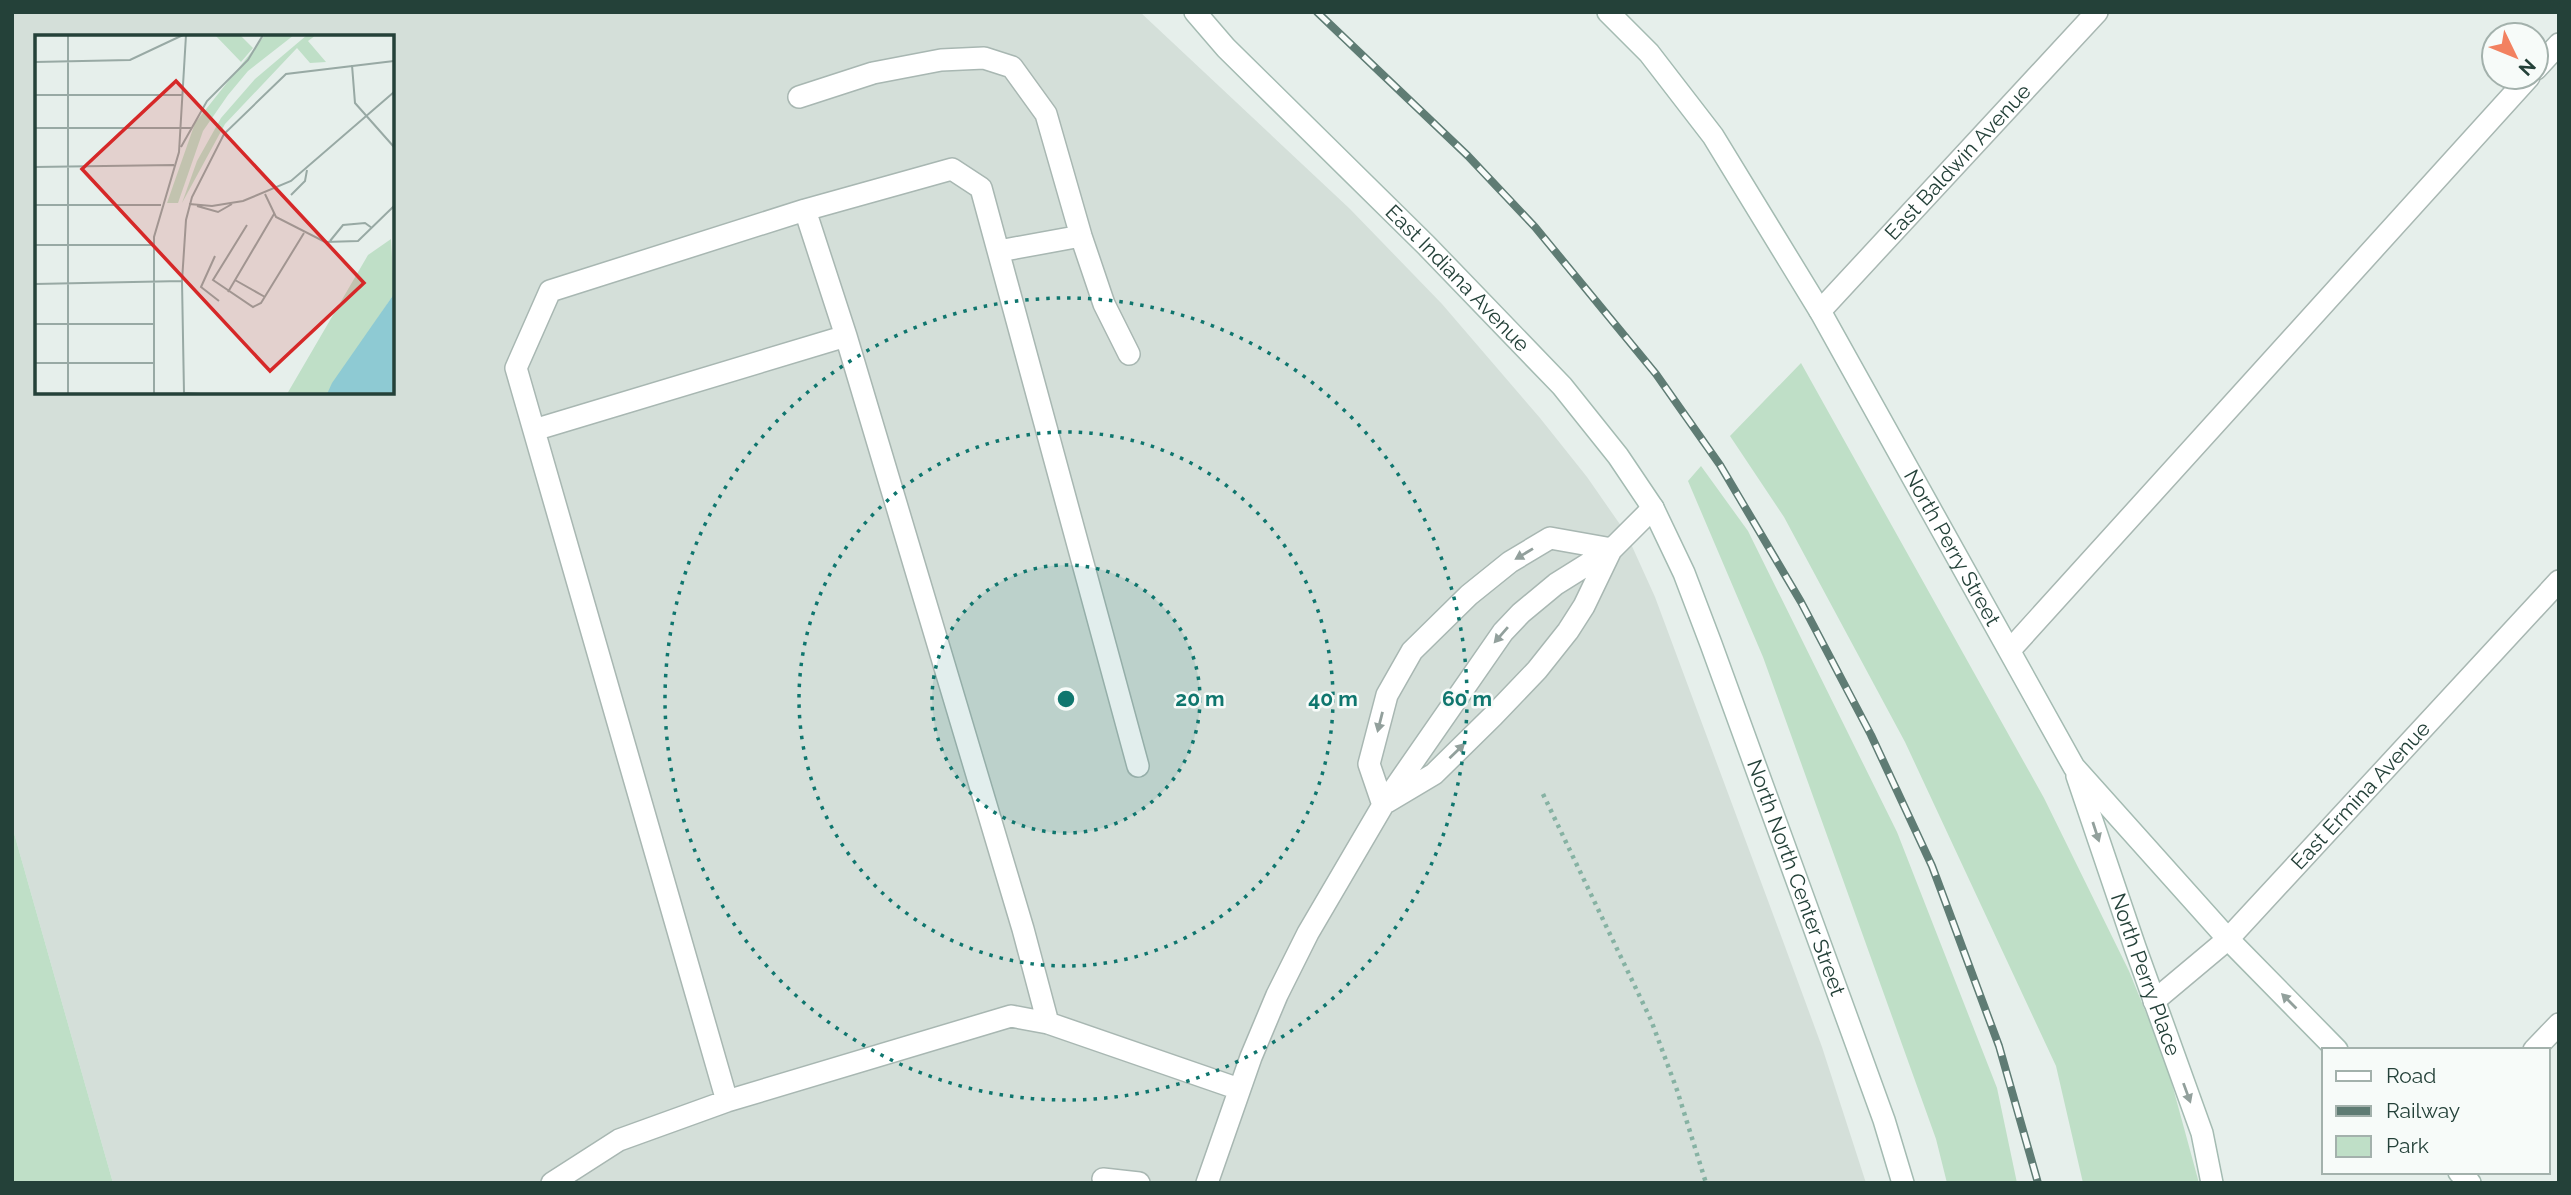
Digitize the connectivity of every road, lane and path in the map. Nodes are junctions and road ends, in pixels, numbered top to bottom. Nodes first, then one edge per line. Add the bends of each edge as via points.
1 (1195, 12) edge
2 (1608, 12) edge
3 (2097, 12) edge
4 (2516, 91) edge
5 (799, 97) dead end
6 (805, 210) junction
7 (1081, 236) junction
8 (999, 251) junction
9 (1820, 311) junction
10 (846, 336) junction
11 (1129, 354) dead end
12 (534, 430) junction
13 (1653, 508) junction
14 (1612, 549) junction
15 (1684, 573) joint
16 (2559, 581) edge
17 (2010, 650) junction
18 (1138, 766) dead end
19 (2074, 767) junction
20 (1543, 794) dead end
21 (1382, 805) junction
22 (2228, 939) junction
23 (2154, 1001) junction
24 (1048, 1023) junction
25 (2559, 1024) edge
26 (2335, 1048) edge
27 (2536, 1048) edge
28 (1239, 1089) junction
29 (727, 1101) junction
30 (1102, 1179) dead end
31 (552, 1183) edge
32 (1139, 1183) edge
33 (1207, 1183) edge
34 (1706, 1183) edge
35 (1903, 1183) edge
36 (2213, 1183) edge

1 - 13 street, East Indiana Avenue via 1546,369 1618,456
2 - 9 street, North Perry Street via 1649,53 1713,136
3 - 9 street, East Baldwin Avenue
4 - 17 street
5 - 7 street via 873,73 941,60 984,58 1012,67 1046,114
6 - 8 street via 952,169 981,188
6 - 10 street
6 - 12 street via 550,291 516,368
7 - 8 street
7 - 11 street via 1104,304
8 - 18 street
9 - 17 street, North Perry Street
10 - 12 street
10 - 24 street
12 - 29 street
13 - 14 street
13 - 15 street, East Indiana Avenue
14 -> 21 street via 1556,584 1503,632
21 -> 14 street via 1434,774 1537,670 1584,606
14 -> 21 street via 1550,538 1469,595 1412,651 1387,695 1369,764
15 - 35 street, North North Center Street
16 - 22 street, East Ermina Avenue
17 - 19 street, North Perry Street
19 - 22 street, North Perry Street
19 -> 23 street, North Perry Place
20 - 34 path via 1651,1020
21 - 28 street via 1295,958
22 - 23 street, East Ermina Avenue
26 -> 22 street, North Perry Street
23 -> 36 street, North Perry Place via 2202,1133
24 - 28 street
24 - 29 street via 1011,1016
25 - 27 street
28 - 33 street
29 - 31 street via 619,1140
30 - 32 street

